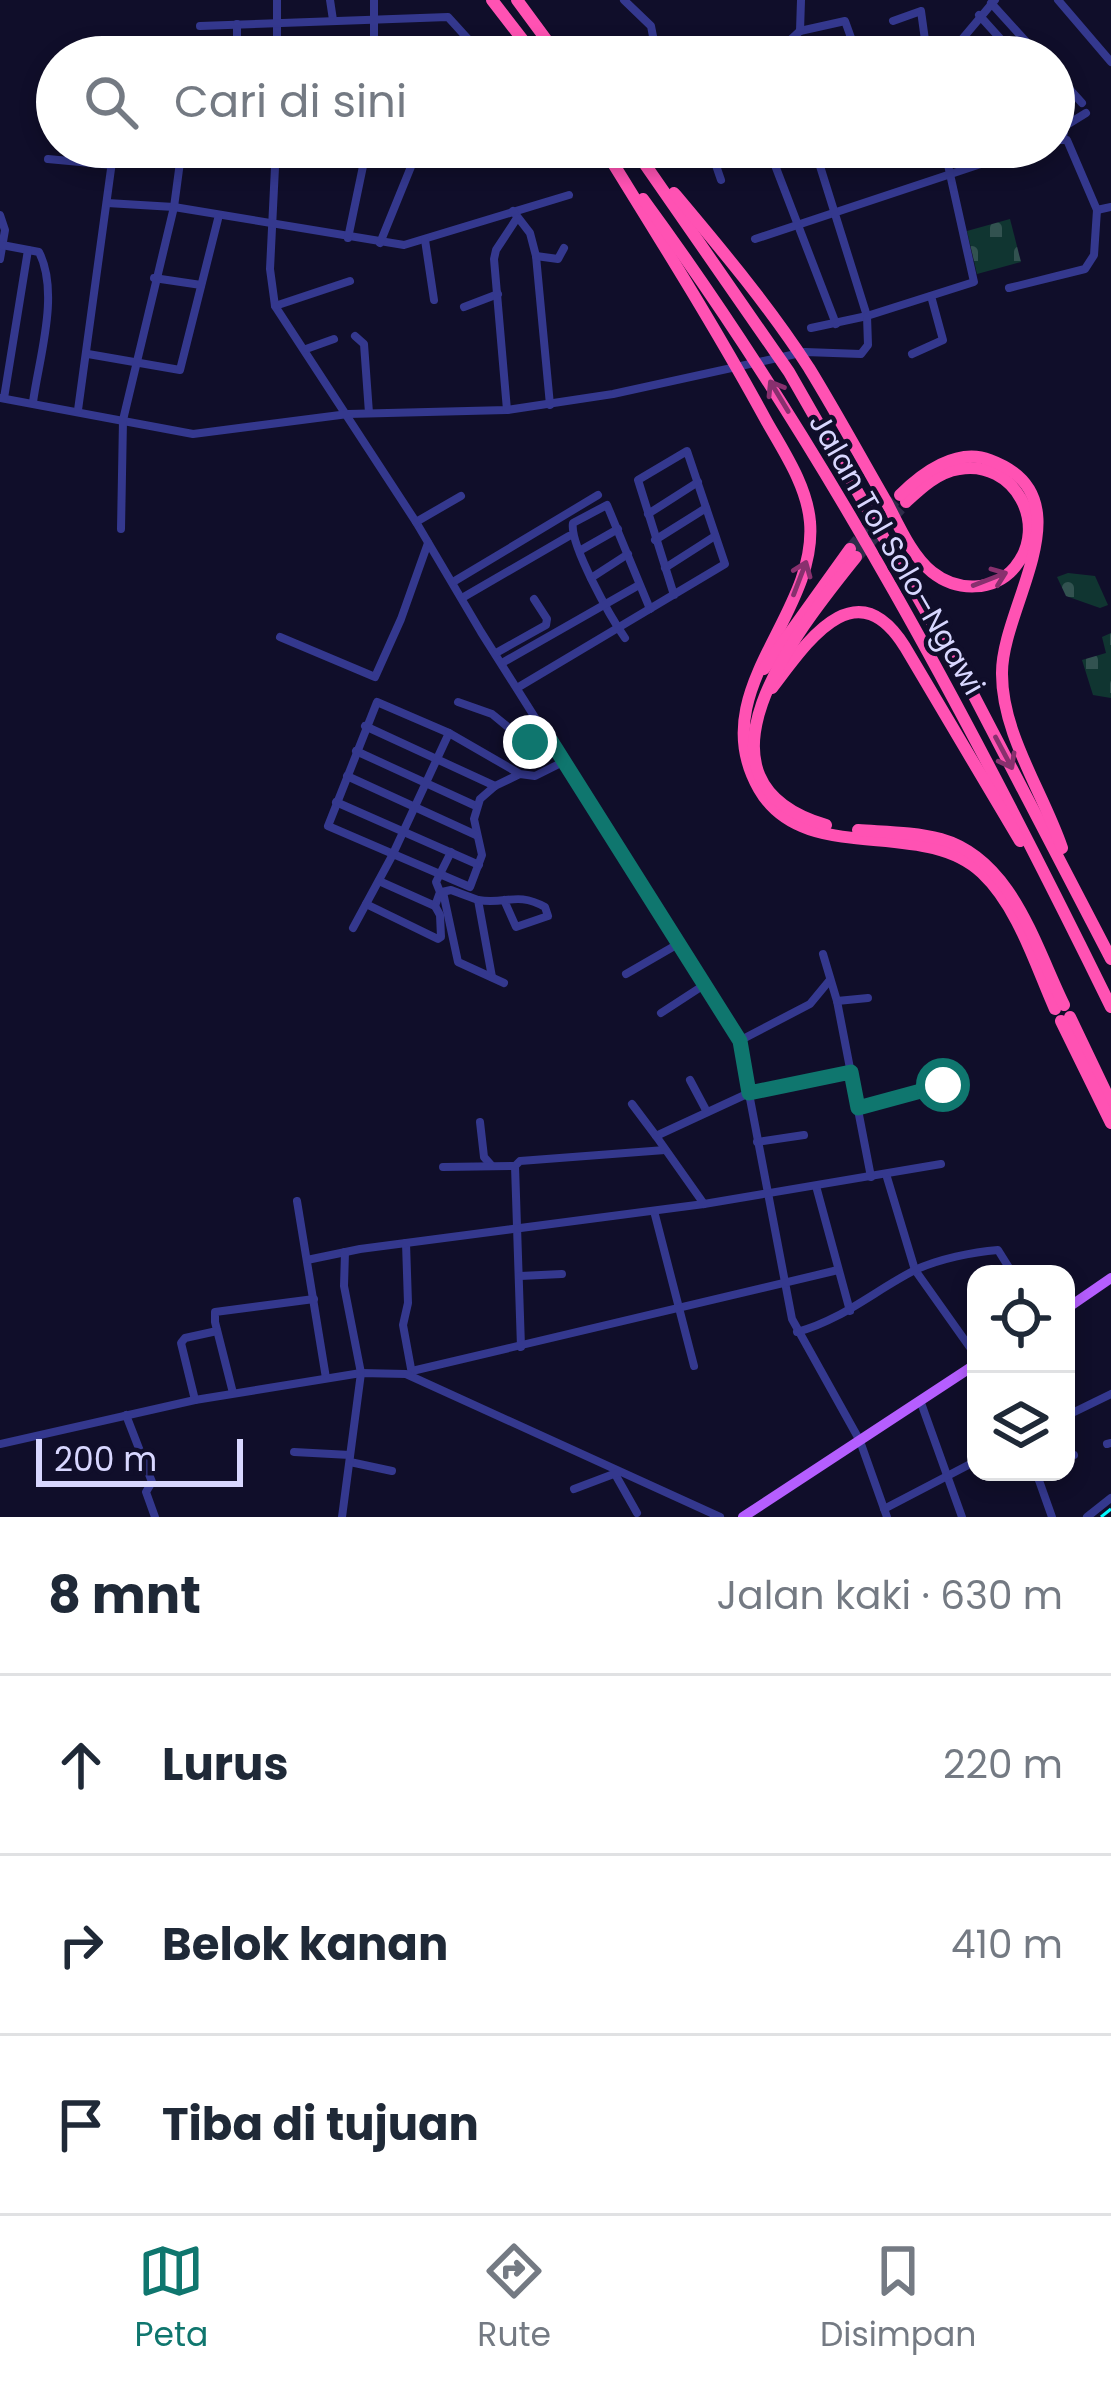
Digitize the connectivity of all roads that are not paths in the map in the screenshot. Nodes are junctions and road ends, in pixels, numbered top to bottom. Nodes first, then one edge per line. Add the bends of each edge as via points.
1 (277, 0) edge
2 (330, 0) edge
3 (374, 0) edge
4 (492, 0) edge
5 (517, 0) edge
6 (624, 0) edge
7 (801, 0) edge
8 (922, 0) edge
9 (1058, 0) edge
10 (993, 2) edge
11 (921, 11) junction
12 (979, 15) junction
13 (374, 18) junction
14 (333, 20) junction
15 (893, 21) dead end
16 (238, 24) junction
17 (277, 24) junction
18 (200, 26) dead end
19 (800, 32) junction
20 (238, 36) edge
21 (277, 36) edge
22 (374, 36) edge
23 (465, 36) edge
24 (520, 36) edge
25 (544, 36) edge
26 (653, 36) edge
27 (795, 36) edge
28 (850, 36) edge
29 (923, 36) edge
30 (963, 36) edge
31 (998, 36) edge
32 (1022, 36) edge
33 (1111, 62) edge
34 (112, 168) edge
35 (179, 168) edge
36 (275, 168) edge
37 (363, 168) edge
38 (410, 168) edge
39 (617, 168) edge
40 (619, 168) edge
41 (648, 168) edge
42 (651, 168) edge
43 (718, 168) edge
44 (776, 168) edge
45 (821, 168) edge
46 (948, 168) edge
47 (967, 168) edge
48 (1074, 168) edge
49 (949, 174) junction
50 (721, 180) dead end
51 (569, 196) dead end
52 (107, 203) junction
53 (174, 207) junction
54 (1111, 207) edge
55 (836, 209) junction
56 (1097, 209) junction
57 (515, 214) junction
58 (0, 215) edge
59 (219, 215) junction
60 (273, 222) junction
61 (796, 224) junction
62 (349, 238) junction
63 (755, 239) dead end
64 (425, 240) junction
65 (380, 243) junction
66 (564, 248) dead end
67 (28, 250) junction
68 (1, 251) edge
69 (536, 256) junction
70 (154, 278) junction
71 (350, 281) dead end
72 (201, 285) junction
73 (1009, 288) dead end
74 (498, 294) junction
75 (931, 296) junction
76 (434, 300) dead end
77 (275, 306) junction
78 (464, 307) dead end
79 (867, 316) junction
80 (836, 324) junction
81 (812, 328) dead end
82 (355, 336) dead end
83 (334, 339) dead end
84 (306, 349) junction
85 (88, 354) junction
86 (912, 354) dead end
87 (135, 363) junction
88 (2, 398) edge
89 (32, 402) junction
90 (550, 405) junction
91 (78, 410) junction
92 (508, 410) junction
93 (369, 413) junction
94 (348, 414) junction
95 (123, 420) junction
96 (698, 482) junction
97 (598, 495) dead end
98 (461, 496) dead end
99 (706, 508) junction
100 (648, 514) junction
101 (416, 522) junction
102 (121, 529) dead end
103 (618, 529) junction
104 (569, 536) dead end
105 (715, 536) junction
106 (656, 540) junction
107 (428, 541) junction
108 (581, 550) junction
109 (628, 554) junction
110 (665, 568) junction
111 (591, 578) junction
112 (453, 582) junction
113 (639, 585) junction
114 (674, 595) junction
115 (462, 598) junction
116 (534, 599) dead end
117 (605, 604) junction
118 (650, 609) junction
119 (622, 634) junction
120 (280, 637) dead end
121 (496, 653) junction
122 (502, 663) junction
123 (754, 686) junction
124 (517, 688) junction
125 (762, 700) junction
126 (458, 702) dead end
127 (365, 726) junction
128 (449, 734) junction
129 (551, 741) junction
130 (356, 751) junction
131 (436, 758) junction
132 (563, 762) junction
133 (504, 763) junction
134 (520, 774) junction
135 (347, 776) junction
136 (425, 782) junction
137 (497, 784) junction
138 (337, 802) junction
139 (414, 806) junction
140 (476, 806) junction
141 (403, 832) junction
142 (479, 836) junction
143 (451, 852) junction
144 (392, 856) junction
145 (479, 865) junction
146 (440, 877) junction
147 (379, 881) junction
148 (1074, 883) junction
149 (442, 892) junction
150 (478, 900) junction
151 (504, 900) junction
152 (1059, 902) junction
153 (366, 904) junction
154 (435, 906) junction
155 (353, 928) dead end
156 (678, 944) junction
157 (823, 954) dead end
158 (1111, 959) edge
159 (626, 974) dead end
160 (492, 977) junction
161 (830, 981) junction
162 (504, 983) dead end
163 (704, 985) junction
164 (868, 998) dead end
165 (837, 1001) junction
166 (1111, 1007) edge
167 (661, 1012) dead end
168 (1062, 1013) junction
169 (740, 1041) junction
170 (851, 1072) junction
171 (690, 1080) dead end
172 (943, 1085) dead end
173 (749, 1093) junction
174 (1111, 1103) edge
175 (632, 1104) dead end
176 (858, 1108) junction
177 (707, 1112) junction
178 (480, 1122) dead end
179 (1111, 1123) edge
180 (804, 1135) dead end
181 (656, 1136) junction
182 (757, 1142) junction
183 (667, 1150) junction
184 (941, 1164) dead end
185 (492, 1166) junction
186 (514, 1166) junction
187 (443, 1167) dead end
188 (886, 1174) junction
189 (871, 1177) junction
190 (816, 1186) junction
191 (766, 1194) junction
192 (297, 1202) dead end
193 (704, 1204) junction
194 (654, 1210) junction
195 (519, 1228) junction
196 (406, 1243) junction
197 (345, 1252) junction
198 (307, 1260) junction
199 (1007, 1265) edge
200 (838, 1270) junction
201 (915, 1270) junction
202 (562, 1274) dead end
203 (520, 1276) junction
204 (782, 1280) junction
205 (1109, 1282) edge
206 (314, 1299) junction
207 (1075, 1303) edge
208 (677, 1305) junction
209 (850, 1311) junction
210 (217, 1330) junction
211 (797, 1332) junction
212 (521, 1347) junction
213 (967, 1347) edge
214 (694, 1366) dead end
215 (967, 1366) edge
216 (361, 1373) junction
217 (412, 1373) junction
218 (326, 1378) junction
219 (233, 1393) junction
220 (1110, 1397) edge
221 (195, 1400) junction
222 (920, 1400) junction
223 (1075, 1412) edge
224 (126, 1415) junction
225 (860, 1441) junction
226 (0, 1444) edge
227 (294, 1452) dead end
228 (350, 1458) junction
229 (967, 1466) edge
230 (392, 1471) dead end
231 (618, 1472) junction
232 (947, 1476) junction
233 (1039, 1481) edge
234 (574, 1489) dead end
235 (1111, 1498) edge
236 (637, 1513) dead end
237 (886, 1513) edge
238 (155, 1517) edge
239 (342, 1517) edge
240 (720, 1517) edge
241 (743, 1517) edge
242 (962, 1517) edge
243 (1052, 1517) edge
244 (1087, 1517) edge

1 - 17 street
2 - 14 street
3 - 13 street
4 - 24 highway
5 - 25 highway
6 - 26 street
7 - 19 street
8 - 11 street
9 - 33 street
10 - 12 street
10 - 32 street
11 - 15 street
11 - 29 street
12 - 30 street
12 - 31 street
13 - 14 street
13 - 22 street
13 - 23 street via 449,17
14 - 17 street
16 - 17 street
16 - 18 street
16 - 20 street
17 - 21 street
19 - 27 street
19 - 28 street via 845,21
34 - 52 street
35 - 53 street
36 - 60 street
37 - 62 street
38 - 65 street
123 -> 39 highway via 802,578 810,517 729,351
152 -> 40 highway, Jalan Tol Solo–Ngawi via 770,382
41 -> 148 highway, Jalan Tol Solo–Ngawi via 789,372
42 -> 148 highway via 808,367 931,571 958,586 1006,576 1026,549 1030,527 1010,482 988,470 947,472 903,499 924,473 969,457 990,460 1016,476 1036,506 1036,548 1001,676 1009,719
43 - 50 street
44 - 61 street
45 - 55 street
46 - 49 street
47 - 49 street
48 - 56 street
49 - 55 street
49 - 75 street via 974,282
51 - 57 street
52 - 53 street
52 - 85 street
53 - 59 street
53 - 70 street
54 - 56 street
55 - 61 street
55 - 79 street
56 - 73 street via 1094,255 1085,269
57 - 64 street
57 - 69 street
57 - 74 street via 496,250
58 - 68 street
59 - 60 street
59 - 72 street
60 - 62 street
60 - 77 street
61 - 63 street
61 - 80 street
62 - 65 street
64 - 65 street
64 - 76 street
66 - 69 street via 558,259
67 - 68 street
67 - 88 street
67 - 89 street via 42,254 47,285
69 - 90 street
70 - 72 street
70 - 87 street
71 - 77 street
72 - 87 street via 181,370
74 - 78 street
74 - 92 street
75 - 79 street
75 - 86 street via 943,340
77 - 84 street
79 - 80 street
79 - 90 street via 861,354 805,352
80 - 81 street
82 - 93 street via 364,344
83 - 84 street
84 - 94 street
85 - 87 street
85 - 91 street
87 - 95 street
88 - 89 street
89 - 91 street
90 - 92 street
91 - 95 street
92 - 93 street
93 - 94 street
94 - 95 street via 213,434
94 - 101 street
95 - 102 street
96 - 99 street
96 - 100 street
96 - 100 street via 688,451 639,479
97 - 112 street
98 - 101 street
99 - 105 street
99 - 106 street
100 - 106 street
101 - 107 street
103 - 108 street
103 - 108 street via 607,504 596,508 571,526
103 - 109 street
104 - 115 street
105 - 110 street
105 - 114 street via 725,564
106 - 110 street
107 - 112 street
107 - 120 street via 375,676
108 - 111 street
109 - 111 street
109 - 113 street
110 - 114 street
111 - 117 street
112 - 115 street
113 - 117 street
113 - 118 street
114 - 118 street
115 - 121 street
116 - 121 street via 546,625
117 - 119 street
117 - 122 street
118 - 119 street
119 - 124 street
121 - 122 street
122 - 124 street
123 - 125 highway via 853,553
123 - 168 highway via 742,748 771,805 835,835 956,853 1011,912
124 - 129 street
125 - 152 highway via 825,622 860,613 888,626
125 - 168 highway via 753,743 785,807 839,829 918,835 967,850 1010,893
126 - 129 street via 492,713 525,741
127 - 128 street via 376,702
127 - 130 street
127 - 131 street
128 - 131 street
128 - 133 street
129 - 132 street
130 - 135 street
130 - 136 street
131 - 136 street
131 - 137 street
132 - 134 street
132 - 156 street
133 - 134 street
133 - 137 street
134 - 137 street
135 - 138 street
135 - 139 street
136 - 139 street
136 - 140 street
137 - 140 street
138 - 141 street
138 - 144 street via 329,829
139 - 141 street
139 - 142 street
140 - 142 street
141 - 143 street
141 - 144 street
142 - 145 street
143 - 145 street
143 - 146 street
144 - 146 street
144 - 147 street
145 - 146 street via 470,887
146 - 149 street
147 - 153 street
147 - 154 street
148 - 158 highway, Jalan Tol Solo–Ngawi
149 - 150 street
149 - 154 street
149 - 160 street via 458,962
150 - 151 street
150 - 160 street
151 - 151 street via 528,898 548,916 516,927
152 - 166 highway, Jalan Tol Solo–Ngawi
153 - 154 street via 437,939
153 - 155 street
156 - 159 street
156 - 163 street
157 - 161 street
160 - 162 street
161 - 165 street
161 - 169 street via 810,1004
163 - 167 street
163 - 169 street
164 - 165 street
165 - 170 street
168 - 174 highway
168 - 179 highway
169 - 173 street
170 - 173 street
170 - 176 street
171 - 177 street
172 - 176 street
173 - 177 street
173 - 182 street
175 - 181 street
176 - 189 street
177 - 181 street
178 - 185 street
180 - 182 street
181 - 183 street
182 - 191 street
183 - 186 street
183 - 193 street
184 - 188 street
185 - 186 street
185 - 187 street
186 - 195 street
188 - 189 street
188 - 201 street
189 - 190 street
190 - 191 street
190 - 200 street
191 - 193 street
191 - 204 street
192 - 198 street
193 - 194 street
194 - 195 street
194 - 208 street
195 - 196 street
195 - 203 street
196 - 197 street
196 - 217 street
197 - 198 street
197 - 216 street
198 - 206 street
199 - 201 street via 997,1249
200 - 204 street
200 - 209 street
201 - 209 street
201 - 213 street
202 - 203 street
203 - 212 street
204 - 208 street
204 - 211 street
205 - 207 main road
206 - 210 street via 215,1312
206 - 218 street
208 - 212 street
208 - 214 street
209 - 211 street
210 - 219 street
210 - 221 street via 182,1340
211 - 225 street
212 - 217 street
215 - 222 main road
216 - 217 street
216 - 218 street
216 - 228 street
217 - 231 street
218 - 219 street
219 - 221 street
220 - 223 street
221 - 224 street
222 - 225 main road
222 - 232 street
224 - 226 street
224 - 238 street via 152,1482 146,1492
225 - 237 street
225 - 241 main road
227 - 228 street
228 - 230 street
228 - 239 street
229 - 232 street
231 - 234 street
231 - 236 street
231 - 240 street
232 - 237 street
232 - 242 street
233 - 243 street
235 - 244 street

